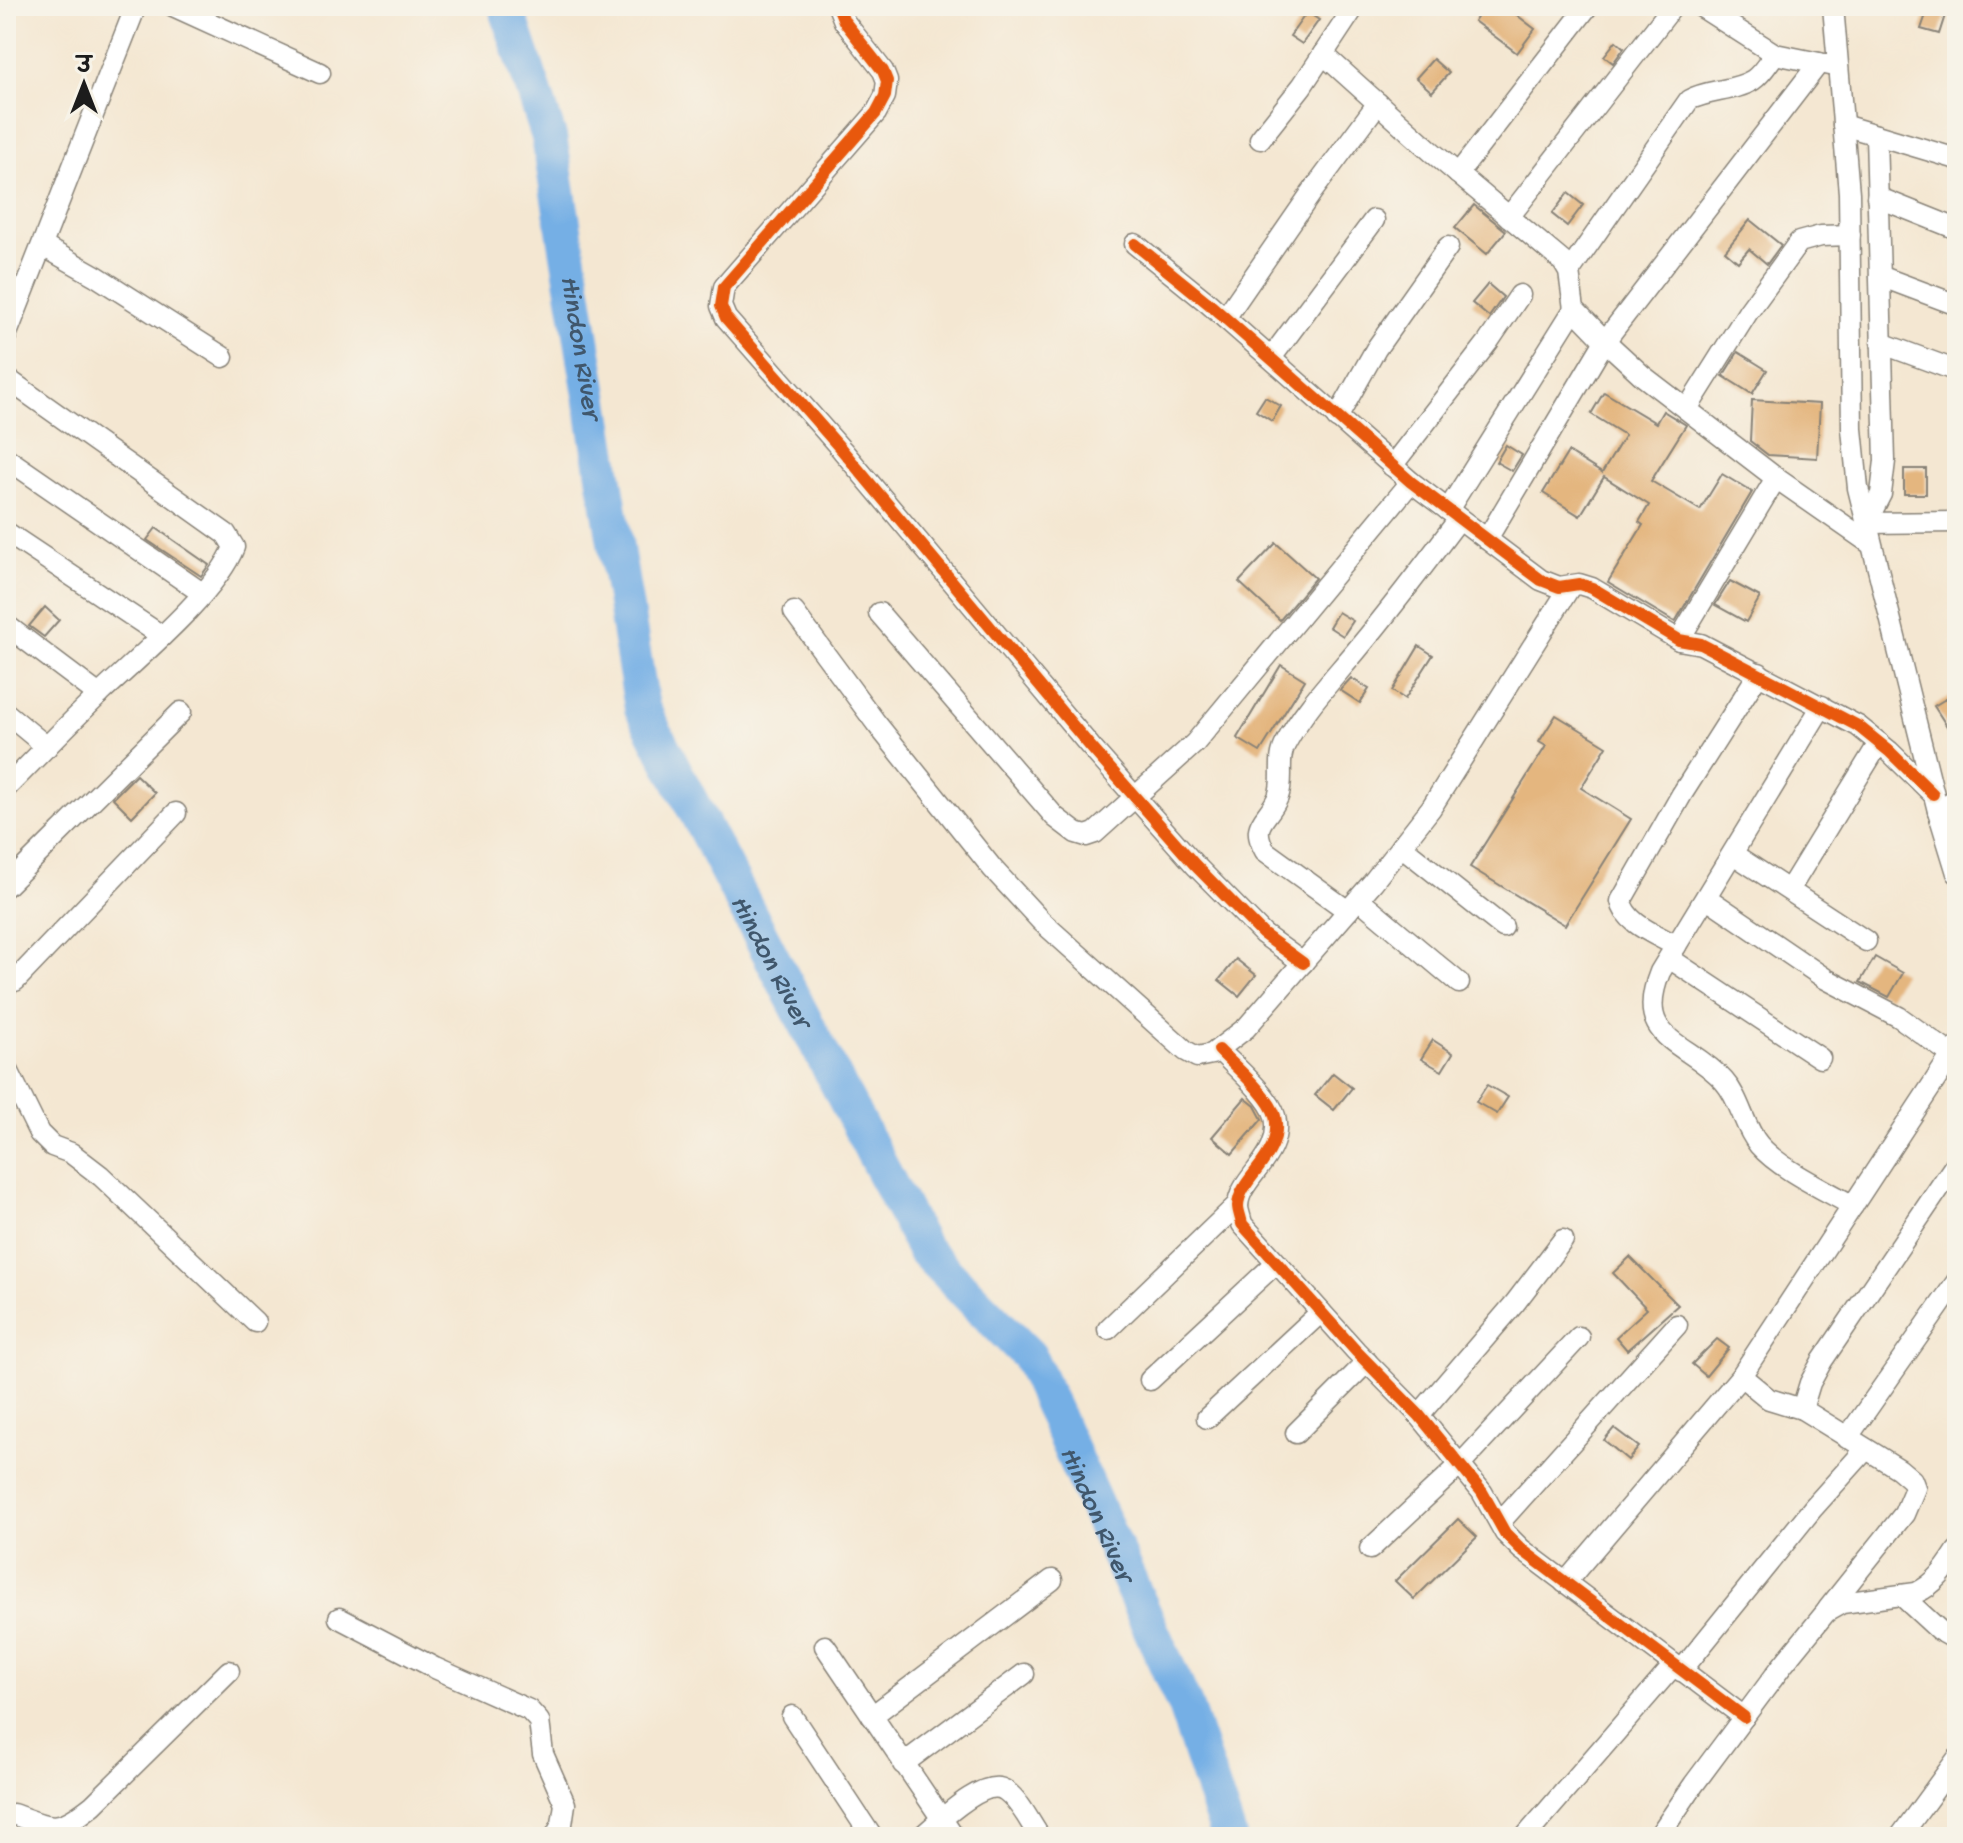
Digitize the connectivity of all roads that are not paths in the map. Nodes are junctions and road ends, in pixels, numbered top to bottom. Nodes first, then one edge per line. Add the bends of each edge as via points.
1 (136, 6) edge
2 (173, 6) edge
3 (838, 6) edge
4 (1355, 6) edge
5 (1588, 6) edge
6 (1673, 6) edge
7 (1700, 6) edge
8 (1833, 6) edge
9 (1323, 54) junction
10 (1775, 54) junction
11 (1828, 65) junction
12 (320, 73) dead end
13 (1378, 103) junction
14 (1843, 125) junction
15 (1876, 135) junction
16 (1260, 139) dead end
17 (1957, 159) edge
18 (1458, 174) junction
19 (1877, 197) junction
20 (1509, 217) junction
21 (1374, 220) dead end
22 (1957, 229) edge
23 (1850, 235) junction
24 (1135, 244) dead end
25 (43, 246) junction
26 (1448, 247) dead end
27 (1569, 272) junction
28 (1880, 276) junction
29 (1520, 295) dead end
30 (1957, 305) edge
31 (1574, 309) junction
32 (1225, 318) junction
33 (6, 336) edge
34 (1605, 341) junction
35 (1881, 343) junction
36 (223, 357) dead end
37 (1271, 358) junction
38 (1957, 371) edge
39 (6, 378) edge
40 (1687, 409) junction
41 (1337, 418) junction
42 (6, 458) edge
43 (1392, 466) junction
44 (1776, 478) junction
45 (1411, 482) junction
46 (1454, 514) junction
47 (1957, 522) edge
48 (1866, 523) junction
49 (6, 532) edge
50 (1487, 539) junction
51 (1871, 544) junction
52 (1570, 587) junction
53 (202, 593) junction
54 (794, 612) dead end
55 (879, 613) dead end
56 (6, 625) edge
57 (162, 636) junction
58 (1679, 640) junction
59 (1759, 673) junction
60 (99, 695) junction
61 (1822, 706) junction
62 (181, 712) dead end
63 (6, 713) edge
64 (1879, 743) junction
65 (47, 747) junction
66 (6, 788) edge
67 (1135, 797) junction
68 (1957, 798) edge
69 (1936, 803) junction
70 (176, 813) dead end
71 (1401, 846) junction
72 (1733, 854) junction
73 (1957, 873) edge
74 (6, 886) edge
75 (1789, 890) junction
76 (1707, 898) junction
77 (1353, 905) junction
78 (1503, 927) dead end
79 (1866, 941) dead end
80 (1673, 952) junction
81 (1303, 963) junction
82 (6, 982) edge
83 (1459, 983) dead end
84 (1219, 1050) junction
85 (1954, 1051) edge
86 (1820, 1058) dead end
87 (6, 1066) edge
88 (1957, 1162) edge
89 (1238, 1204) junction
90 (1853, 1206) junction
91 (1563, 1240) dead end
92 (1276, 1263) junction
93 (1957, 1281) edge
94 (1321, 1312) junction
95 (255, 1322) dead end
96 (1677, 1325) dead end
97 (1108, 1329) dead end
98 (1579, 1337) dead end
99 (1367, 1362) junction
100 (1741, 1376) junction
101 (1150, 1380) dead end
102 (1802, 1409) junction
103 (1419, 1415) junction
104 (1207, 1418) dead end
105 (1296, 1433) dead end
106 (1847, 1438) junction
107 (1866, 1449) junction
108 (1460, 1465) junction
109 (1500, 1522) junction
110 (1370, 1549) dead end
111 (1957, 1551) edge
112 (1052, 1580) dead end
113 (1565, 1583) junction
114 (1901, 1595) junction
115 (1826, 1612) junction
116 (339, 1618) dead end
117 (1957, 1640) edge
118 (825, 1646) dead end
119 (1677, 1668) junction
120 (229, 1671) dead end
121 (1024, 1674) dead end
122 (792, 1716) dead end
123 (872, 1716) junction
124 (1744, 1717) junction
125 (1957, 1759) edge
126 (903, 1764) junction
127 (10, 1809) edge
128 (948, 1829) edge
129 (27, 1837) edge
130 (555, 1837) edge
131 (872, 1837) edge
132 (921, 1837) edge
133 (1040, 1837) edge
134 (1525, 1837) edge
135 (1658, 1837) edge
136 (1900, 1837) edge

1 - 25 street
2 - 12 street
3 - 67 street via 883,71 885,96 842,154 736,270 724,287 721,306
4 - 9 street
5 - 18 street
6 - 20 street
7 - 10 street
8 - 11 street
9 - 13 street
9 - 16 street
10 - 11 street
10 - 27 street via 1744,85 1689,100
11 - 14 street
11 - 34 street
13 - 18 street
13 - 32 street
14 - 15 street
14 - 23 street
15 - 17 street
15 - 19 street
18 - 20 street
19 - 22 street
19 - 28 street
20 - 27 street
21 - 37 street
23 - 40 street via 1799,242
23 - 48 street via 1852,429
24 - 32 street
25 - 33 street
25 - 36 street
26 - 41 street via 1376,349
27 - 31 street
28 - 30 street
28 - 35 street
29 - 43 street
31 - 34 street
31 - 46 street
32 - 37 street
34 - 40 street
34 - 50 street
35 - 38 street
35 - 48 street via 1885,461 1881,494
37 - 41 street
39 - 53 street via 226,534 234,547 230,558
40 - 44 street
41 - 43 street
42 - 53 street
43 - 45 street
44 - 51 street
44 - 58 street
45 - 46 street
45 - 67 street via 1195,743
46 - 50 street
46 - 77 street via 1388,613 1284,745 1280,791 1258,829 1265,851
47 - 48 street
48 - 51 street
49 - 57 street
50 - 52 street via 1541,580
51 - 69 street
52 - 58 street via 1592,588
52 - 71 street via 1431,808
53 - 57 street
54 - 84 street via 943,809 1041,921 1186,1051 1197,1057
55 - 67 street via 1055,817 1076,833 1095,833
56 - 60 street
57 - 60 street
58 - 59 street via 1701,644
59 - 61 street
59 - 80 street via 1621,901 1631,919
60 - 65 street
61 - 64 street
61 - 72 street
62 - 74 street
63 - 65 street
64 - 69 street
64 - 75 street
65 - 66 street
67 - 81 street via 1263,934
68 - 69 street
69 - 73 street
70 - 82 street via 15,981
71 - 77 street
71 - 78 street
72 - 75 street
72 - 76 street
75 - 79 street
76 - 80 street
76 - 85 street via 1826,979
77 - 81 street
77 - 83 street
80 - 86 street
80 - 90 street via 1653,990 1655,1023 1733,1091 1751,1134 1773,1159
81 - 84 street via 1246,1028
84 - 89 street via 1275,1116 1272,1145
85 - 90 street
87 - 95 street via 39,1133 101,1176
88 - 102 street via 1822,1361
89 - 92 street via 1242,1224
89 - 97 street
90 - 100 street
91 - 103 street
92 - 94 street
92 - 101 street
93 - 106 street
94 - 99 street
94 - 104 street
96 - 109 street
98 - 108 street
99 - 103 street
99 - 105 street
100 - 102 street via 1769,1399
100 - 113 street
102 - 106 street
103 - 108 street
106 - 107 street
107 - 115 street via 1899,1469 1915,1488 1904,1514
107 - 119 street
108 - 109 street
108 - 110 street
109 - 113 street via 1521,1549
111 - 114 street via 1926,1589
112 - 123 street
113 - 119 street
114 - 115 street via 1842,1603
114 - 117 street
115 - 124 street
116 - 130 street via 529,1710 539,1721 543,1754 565,1804
118 - 123 street
119 - 124 street
119 - 134 street
120 - 127 street via 72,1822 58,1827
121 - 126 street
122 - 131 street
123 - 126 street
124 - 135 street
125 - 136 street
126 - 128 street
127 - 129 street
128 - 132 street
128 - 133 street via 973,1795 999,1787

